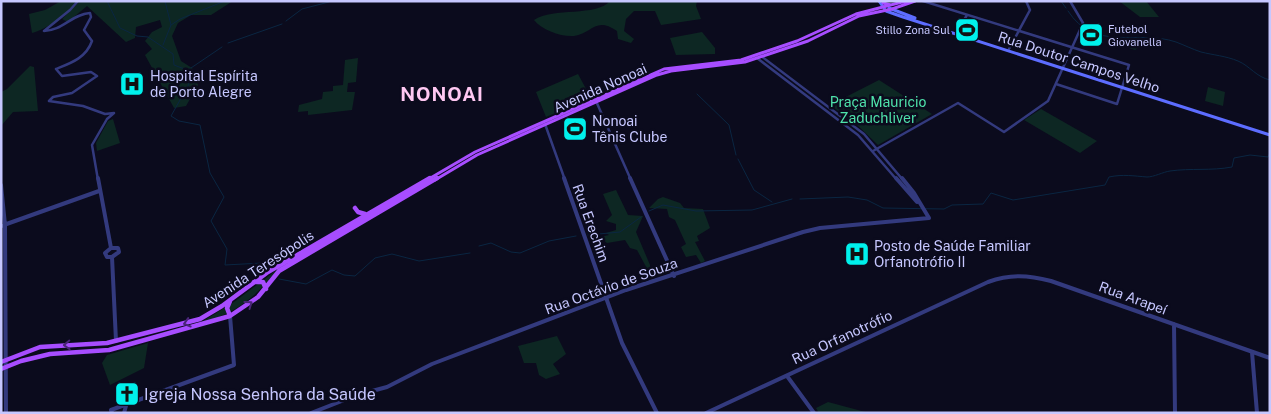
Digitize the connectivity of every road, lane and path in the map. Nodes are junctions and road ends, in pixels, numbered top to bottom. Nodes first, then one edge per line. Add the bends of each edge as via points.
1 (78, 1) edge
2 (906, 1) edge
3 (915, 1) edge
4 (923, 1) edge
5 (1026, 1) edge
6 (1070, 1) edge
7 (881, 2) edge
8 (898, 4) junction
9 (885, 8) junction
10 (892, 9) junction
11 (967, 15) junction
12 (904, 16) junction
13 (1019, 31) junction
14 (957, 32) junction
15 (1072, 48) junction
16 (1009, 49) junction
17 (767, 52) junction
18 (759, 57) junction
19 (1064, 67) junction
20 (1056, 84) junction
21 (1122, 86) junction
22 (595, 100) junction
23 (105, 114) junction
24 (107, 119) junction
25 (544, 123) junction
26 (1270, 134) edge
27 (878, 149) junction
28 (873, 151) junction
29 (1, 185) edge
30 (99, 190) junction
31 (921, 207) junction
32 (355, 208) dead end
33 (367, 214) junction
34 (350, 224) junction
35 (3, 226) edge
36 (340, 234) junction
37 (112, 248) junction
38 (112, 257) junction
39 (674, 276) junction
40 (254, 282) junction
41 (988, 282) joint
42 (266, 289) junction
43 (607, 298) junction
44 (230, 300) junction
45 (230, 316) junction
46 (1174, 324) junction
47 (116, 342) junction
48 (1252, 352) junction
49 (1270, 358) edge
50 (6, 359) junction
51 (1, 362) edge
52 (4, 368) edge
53 (787, 376) junction
54 (126, 405) junction
55 (111, 412) edge
56 (6, 413) edge
57 (124, 413) edge
58 (311, 413) edge
59 (658, 413) edge
60 (706, 413) edge
61 (814, 413) edge
62 (1175, 413) edge
63 (1257, 413) edge

1 - 23 street via 66,15 44,31 60,29 81,14 90,13 84,30 92,41 90,48 75,61 56,69 62,76 91,72 97,76 72,93 50,101 83,106
2 - 8 main road
3 - 10 main road
4 - 11 street
5 - 13 street via 1030,10
6 - 15 street via 1083,20
7 - 8 main road
7 - 9 main road, Rua Doutor Campos Velho
8 - 9 main road
9 - 10 main road
9 - 12 main road, Rua Doutor Campos Velho
9 - 17 main road, Avenida Nonoai via 856,14
9 - 18 main road, Avenida Nonoai via 859,16 808,41
10 - 12 main road, Rua Doutor Campos Velho
11 - 13 street
11 - 14 street
12 - 14 main road, Rua Doutor Campos Velho
12 - 19 main road, Rua Doutor Campos Velho
13 - 15 street
13 - 16 street
14 - 16 main road, Rua Doutor Campos Velho
15 - 19 street
15 - 21 street via 1129,65
16 - 19 main road, Rua Doutor Campos Velho
17 - 18 main road
17 - 22 main road, Avenida Nonoai via 741,60 664,69
18 - 22 main road, Avenida Nonoai via 734,64 671,71
18 - 27 street via 854,125
18 - 28 street via 858,135
19 - 20 street
19 - 21 main road, Rua Doutor Campos Velho
20 - 21 street via 1117,104
20 - 27 street via 1048,101 1004,132 958,103
21 - 26 main road, Rua Doutor Campos Velho
22 - 25 main road, Avenida Nonoai
22 - 39 street
23 - 24 street via 102,117
23 - 24 street via 114,113
24 - 30 street via 92,145
25 - 33 main road, Avenida Nonoai via 455,162
25 - 36 main road, Avenida Nonoai via 459,165
25 - 43 street, Rua Erechim
27 - 28 street
27 - 31 street via 914,193
28 - 31 street
29 - 35 street
30 - 35 street
30 - 37 street
31 - 39 street, Rua Octávio de Souza via 929,218 820,228
32 - 33 main road
33 - 34 main road, Avenida Nonoai
34 - 36 main road
34 - 40 main road, Avenida Teresópolis
35 - 50 street
36 - 42 main road, Avenida Teresópolis via 279,271
37 - 38 street via 105,256
37 - 38 street via 120,250
38 - 47 street
39 - 43 street, Rua Octávio de Souza
40 - 42 main road via 263,282
40 - 44 main road, Avenida Teresópolis
41 - 46 street, Rua Arapeí via 1009,274 1030,275
41 - 53 street, Rua Orfanotrófio
45 -> 42 main road, Avenida Teresópolis
43 - 58 street, Rua Octávio de Souza via 432,364 387,387
43 - 59 street, Rua Erechim via 614,327 630,366
44 - 45 main road via 227,308
44 -> 47 main road, Avenida Teresópolis via 200,319
45 - 52 main road, Avenida Teresópolis via 108,350 50,354
45 - 54 street via 234,365
46 - 48 street, Rua Arapeí
46 - 62 street
47 -> 50 main road, Avenida Teresópolis via 40,347
48 - 49 street, Rua Arapeí
48 - 63 street
50 - 51 main road, Avenida Teresópolis
50 - 52 street
52 - 56 street
53 - 60 street, Rua Orfanotrófio
53 - 61 street
54 - 55 street
54 - 57 street

